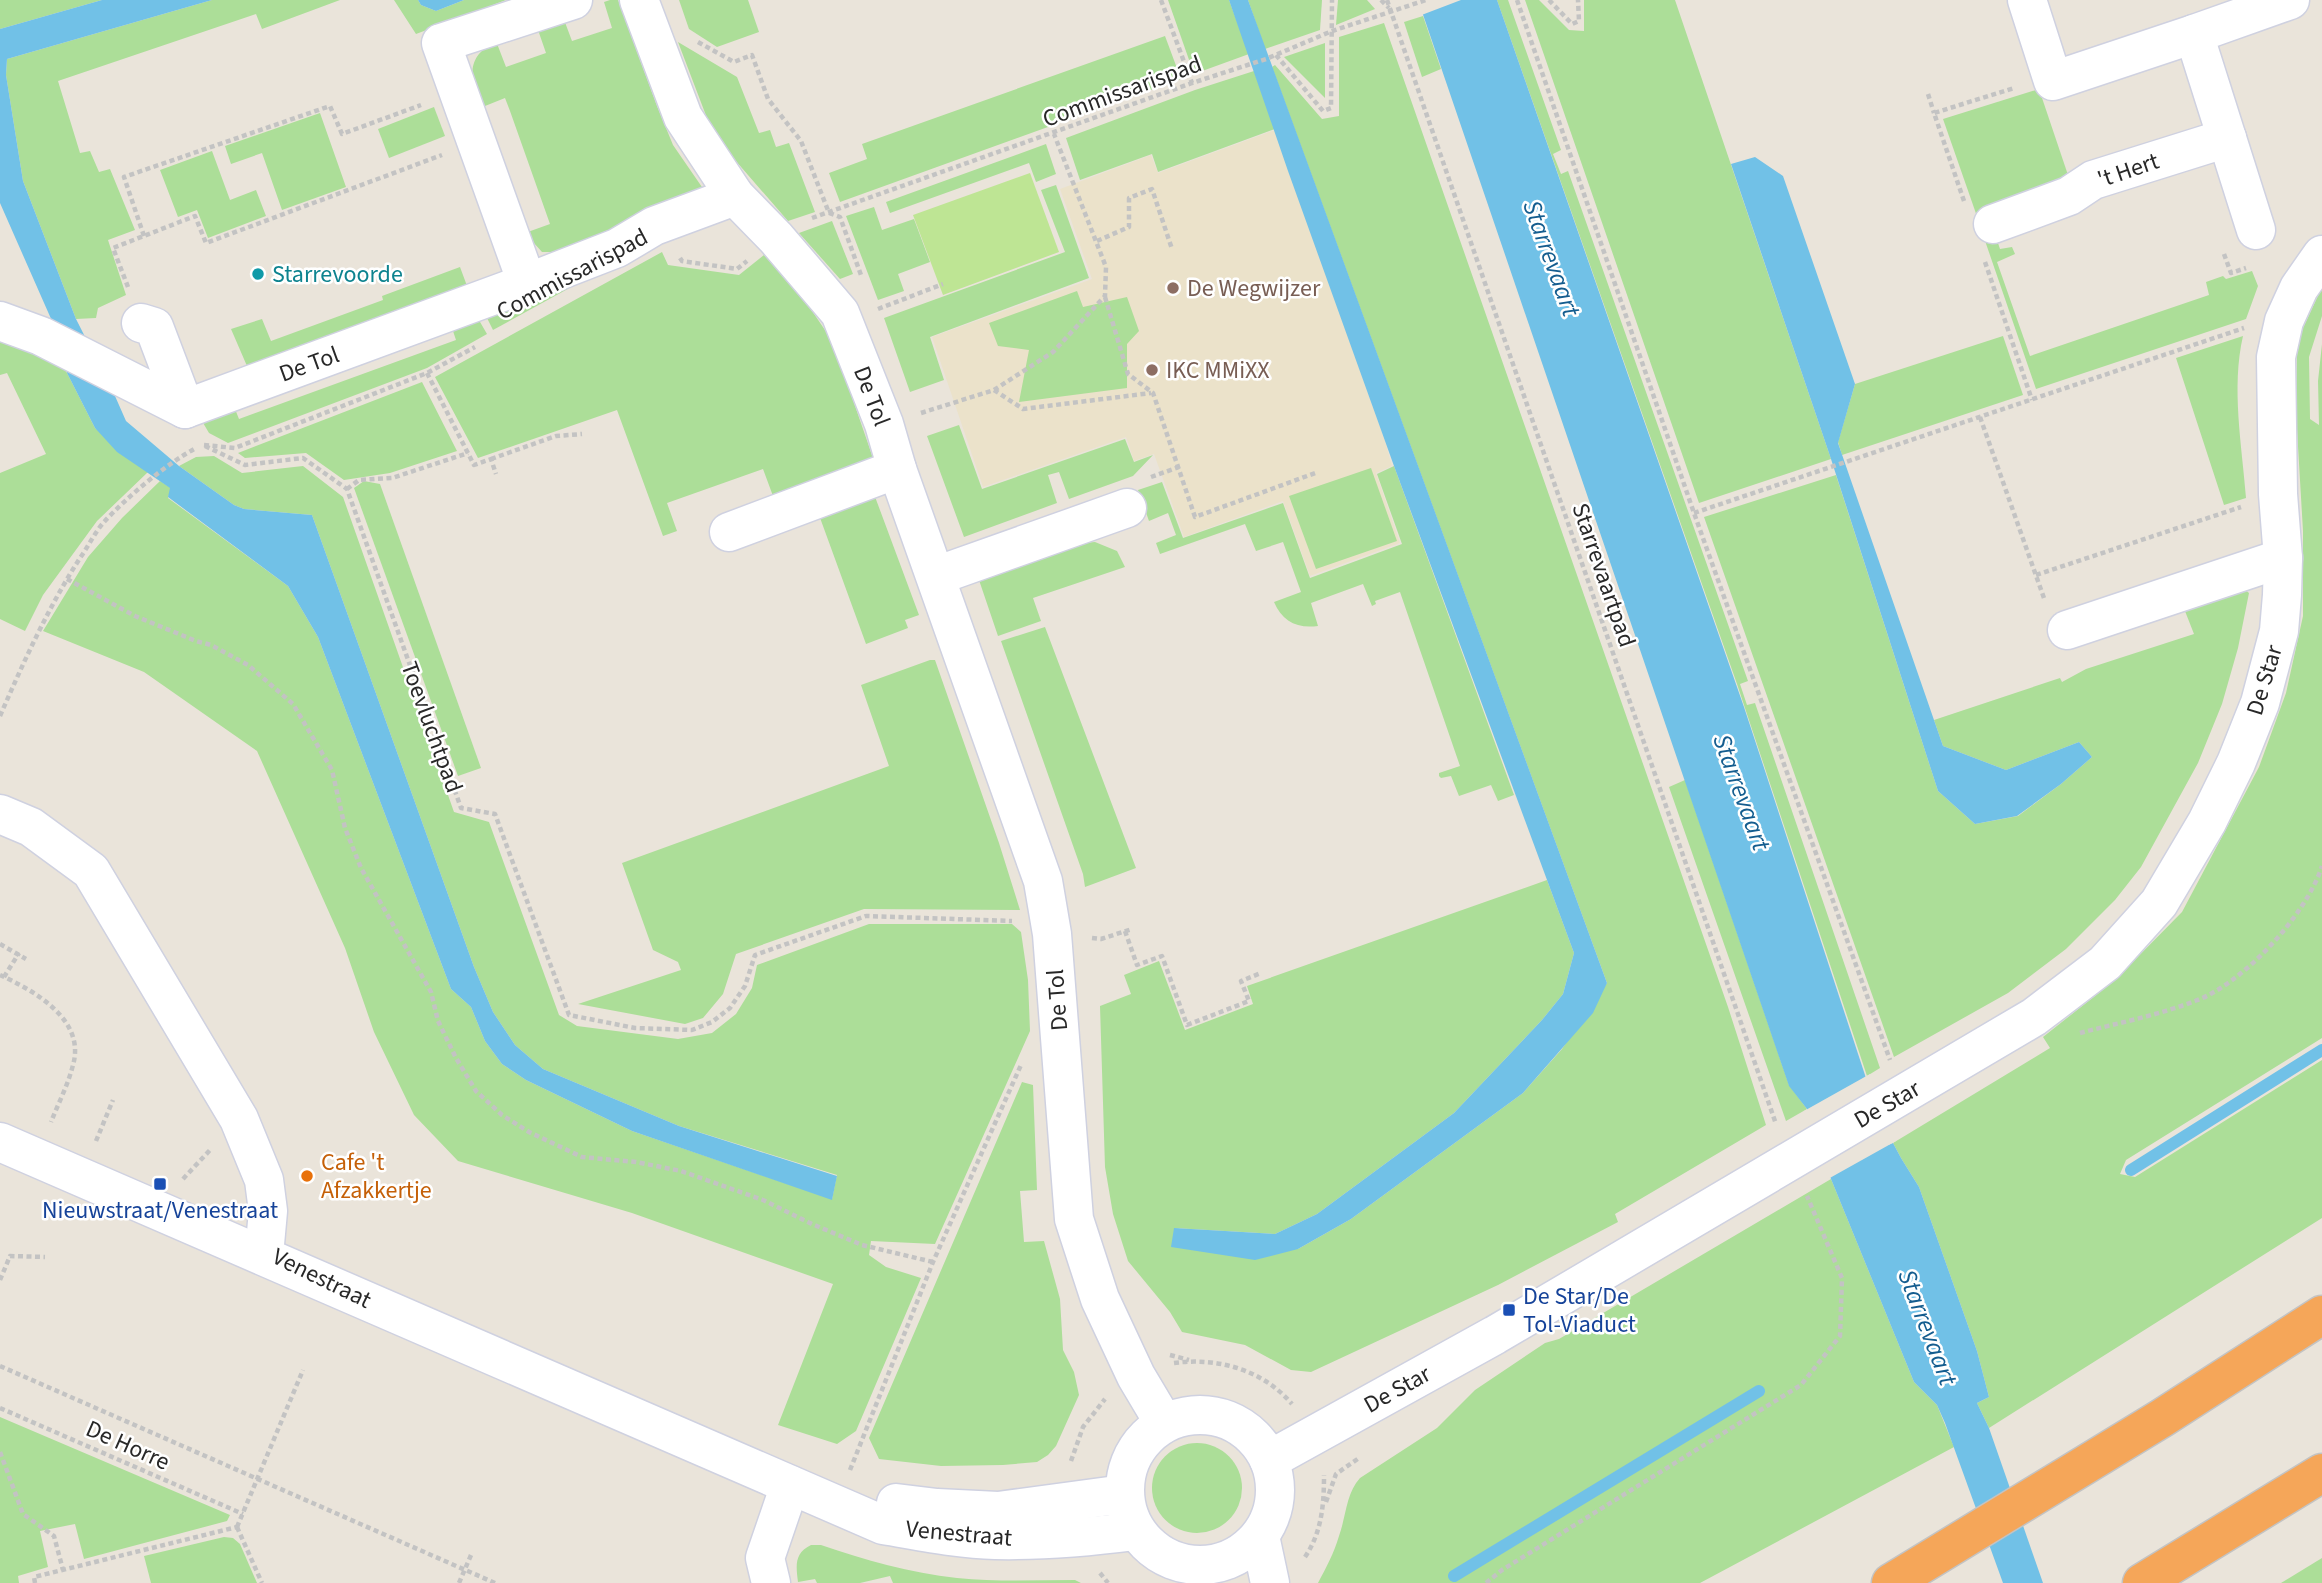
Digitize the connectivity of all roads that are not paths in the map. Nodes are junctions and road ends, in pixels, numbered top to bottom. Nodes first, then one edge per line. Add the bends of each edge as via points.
1 (573, 0) edge
2 (639, 0) edge
3 (2027, 0) edge
4 (2291, 0) edge
5 (2194, 34) junction
6 (2227, 138) junction
7 (735, 196) junction
8 (1993, 224) dead end
9 (2256, 230) dead end
10 (2322, 255) edge
11 (527, 283) junction
12 (0, 321) edge
13 (141, 323) road end
14 (185, 409) junction
15 (897, 469) junction
16 (1127, 508) dead end
17 (729, 532) dead end
18 (2283, 558) junction
19 (936, 576) junction
20 (2057, 620) road end
21 (0, 814) edge
22 (0, 1142) edge
23 (264, 1255) junction
24 (2322, 1315) edge
25 (1164, 1423) junction
26 (1269, 1460) junction
27 (2322, 1473) edge
28 (790, 1485) junction
29 (1124, 1494) junction
30 (1135, 1531) junction
31 (1261, 1536) junction
32 (1286, 1573) edge
33 (1214, 1574) edge
34 (771, 1583) edge
35 (1891, 1583) edge
36 (2142, 1583) edge

1 - 11 street via 441,43
2 - 7 street, De Tol via 683,117
3 - 5 street via 2053,81
4 - 5 street
5 - 6 street
6 - 8 street, 't Hert via 2093,180 2069,196
6 - 9 street
7 - 11 street, De Tol via 654,226 617,248
7 - 15 street, De Tol via 839,313
10 - 18 street, De Star via 2284,321 2276,357
11 - 14 street, De Tol
12 - 14 street via 41,336
13 - 14 street via 154,327
15 - 17 street
15 - 19 street, De Tol
16 - 19 street
18 - 20 street
18 - 26 street, De Star via 2279,631 2260,703 2236,763 2159,903 2105,962 2034,1017 1892,1102 1495,1335
19 - 25 street, De Tol via 1043,881 1052,934 1074,1219 1105,1311
21 - 23 street, Venestraat via 30,827 91,871 239,1119 264,1180 268,1211
22 - 23 street
23 - 28 street, Venestraat
24 - 35 highway
25 - 26 street via 1184,1416 1225,1419 1244,1428
25 - 29 street via 1133,1453
26 - 31 street via 1275,1499
27 - 36 highway
28 - 29 street, Venestraat via 937,1508 998,1511
28 - 30 street, Venestraat via 883,1525 938,1534 995,1540
28 - 34 street via 765,1558
29 - 30 street
30 - 33 street via 1167,1558
31 - 32 street
31 - 33 street

